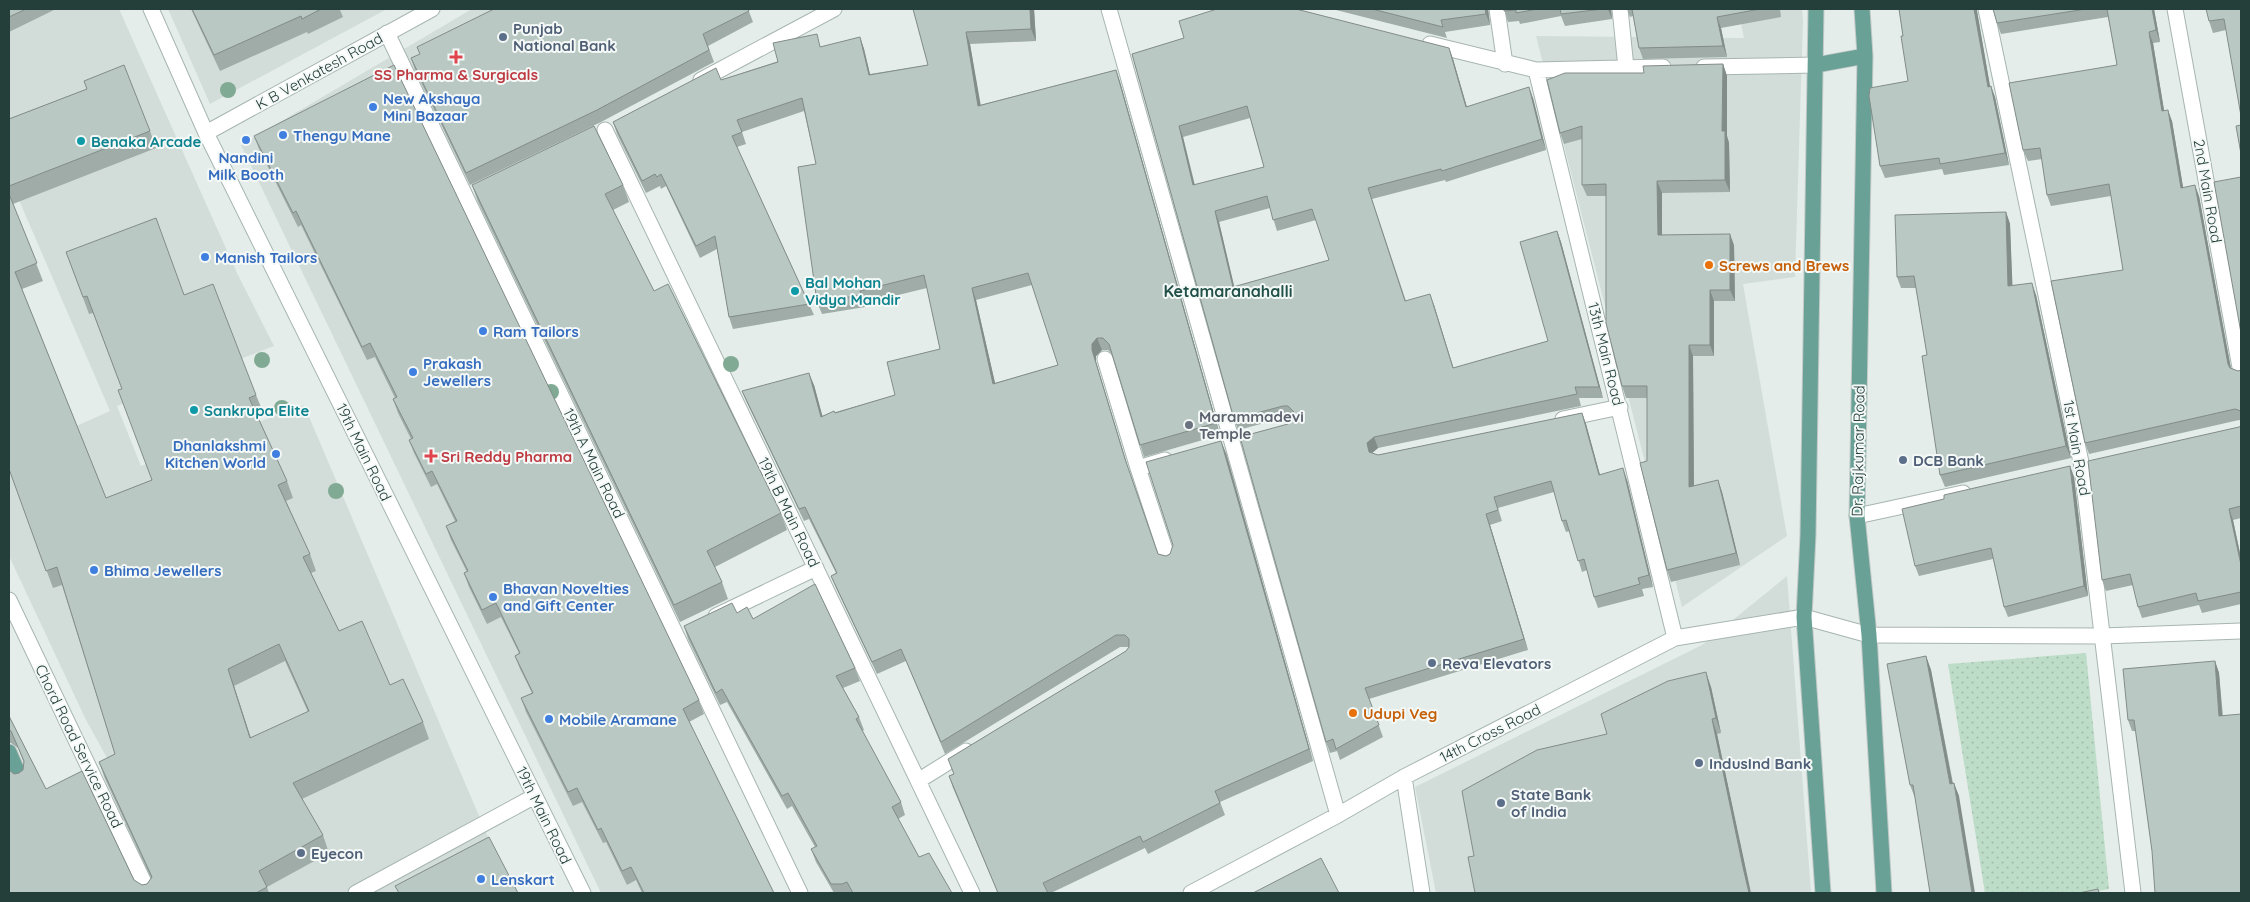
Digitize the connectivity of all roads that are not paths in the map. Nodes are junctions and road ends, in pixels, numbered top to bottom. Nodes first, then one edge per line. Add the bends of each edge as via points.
1 (151, 9) edge
2 (432, 9) edge
3 (834, 9) edge
4 (1109, 9) edge
5 (1497, 9) edge
6 (1620, 9) edge
7 (1816, 9) edge
8 (1862, 9) edge
9 (1986, 9) edge
10 (2175, 9) edge
11 (387, 33) junction
12 (1411, 39) edge
13 (1865, 56) junction
14 (1505, 64) junction
15 (1816, 65) junction
16 (1674, 67) edge
17 (1693, 67) edge
18 (1626, 68) junction
19 (1536, 70) junction
20 (684, 88) edge
21 (623, 121) edge
22 (605, 130) junction
23 (206, 133) junction
24 (588, 139) edge
25 (1105, 359) edge
26 (2241, 374) edge
27 (1620, 407) junction
28 (1553, 421) edge
29 (1248, 438) edge
30 (1226, 444) junction
31 (1175, 458) edge
32 (2101, 462) edge
33 (2082, 467) junction
34 (1138, 468) junction
35 (2063, 471) edge
36 (1979, 490) edge
37 (1857, 516) junction
38 (1168, 559) edge
39 (816, 568) junction
40 (9, 600) edge
41 (1804, 616) junction
42 (2241, 631) edge
43 (676, 634) junction
44 (1869, 634) junction
45 (2102, 636) junction
46 (1676, 638) junction
47 (976, 745) edge
48 (9, 752) edge
49 (1404, 777) junction
50 (918, 781) junction
51 (22, 782) edge
52 (535, 796) junction
53 (1338, 815) junction
54 (149, 893) edge
55 (356, 893) edge
56 (583, 893) edge
57 (800, 893) edge
58 (972, 893) edge
59 (1191, 893) edge
60 (1422, 893) edge
61 (1823, 893) edge
62 (1884, 893) edge
63 (2133, 893) edge

1 - 23 street, 19th Main Road
2 - 11 street, K B Venkatesh Road
3 - 20 street
4 - 30 street
5 - 14 street
6 - 18 street
7 - 15 main road
8 - 13 main road, Dr. Rajkumar Road
9 - 33 street, 1st Main Road
10 - 26 street, 2nd Main Road
11 - 23 street, K B Venkatesh Road
11 - 43 street, 19th A Main Road via 471,195
12 - 14 street
13 - 15 main road
13 - 37 main road, Dr. Rajkumar Road
14 - 19 street
15 - 17 street
15 - 41 main road
16 - 18 street
18 - 19 street
19 - 27 street, 13th Main Road
21 - 22 street
22 - 24 street
22 - 39 street, 19th B Main Road
23 - 52 street, 19th Main Road
25 - 34 street
27 - 28 street
27 - 46 street, 13th Main Road
29 - 30 street
30 - 53 street
31 - 34 street
32 - 33 street
33 - 35 street
33 - 45 street, 1st Main Road
34 - 38 street
36 - 37 street
37 - 44 main road, Dr. Rajkumar Road
39 - 43 street
39 - 50 street, 19th B Main Road
40 - 54 street, Chord Road Service Road
41 - 44 street
41 - 46 street, 14th Cross Road
41 - 61 main road
42 - 45 street
43 - 57 street, 19th A Main Road
44 - 45 street
44 - 62 main road, Dr. Rajkumar Road
45 - 63 street, 1st Main Road
46 - 49 street, 14th Cross Road
47 - 50 street
48 - 51 main road
49 - 53 street, 14th Cross Road
49 - 60 street
50 - 58 street, 19th B Main Road
52 - 55 street
52 - 56 street, 19th Main Road
53 - 59 street, 14th Cross Road

